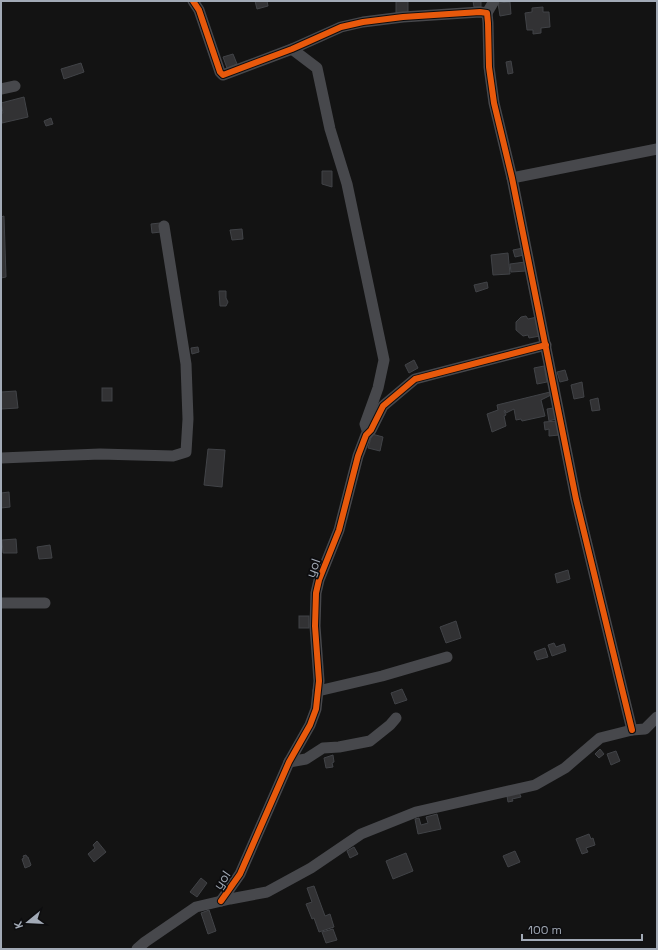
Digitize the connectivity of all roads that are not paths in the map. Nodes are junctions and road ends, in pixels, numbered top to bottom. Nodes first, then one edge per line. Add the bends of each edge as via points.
1 (193, 1) edge
2 (494, 1) edge
3 (487, 13) junction
4 (292, 49) junction
5 (15, 86) dead end
6 (1, 89) edge
7 (657, 149) edge
8 (512, 178) junction
9 (164, 226) dead end
10 (546, 345) junction
11 (368, 433) junction
12 (1, 458) edge
13 (1, 603) edge
14 (45, 603) dead end
15 (447, 657) dead end
16 (318, 691) junction
17 (657, 717) edge
18 (396, 718) dead end
19 (632, 730) junction
20 (289, 762) junction
21 (221, 901) junction
22 (137, 949) edge

1 - 4 street via 199,10 223,75
2 - 3 street
3 - 4 street via 403,17 363,22 341,27
3 - 8 street via 489,67 494,103
4 - 11 street via 317,68 330,129 347,184 384,360 378,388 365,424
5 - 6 street
7 - 8 street
8 - 10 street
9 - 12 street via 186,364 186,452 173,456 100,454
10 - 11 street, yol via 415,379 383,406
10 - 19 street via 576,499
11 - 16 street, yol via 358,456 339,530 316,593
13 - 14 street
15 - 16 street
16 - 20 street, yol via 316,709 310,725
17 - 19 street via 645,729
18 - 20 street via 370,741 323,748 306,759
19 - 21 street via 600,738 565,768 535,785 416,812 361,834 311,868 267,892
20 - 21 street, yol via 240,874
21 - 22 street via 196,907

